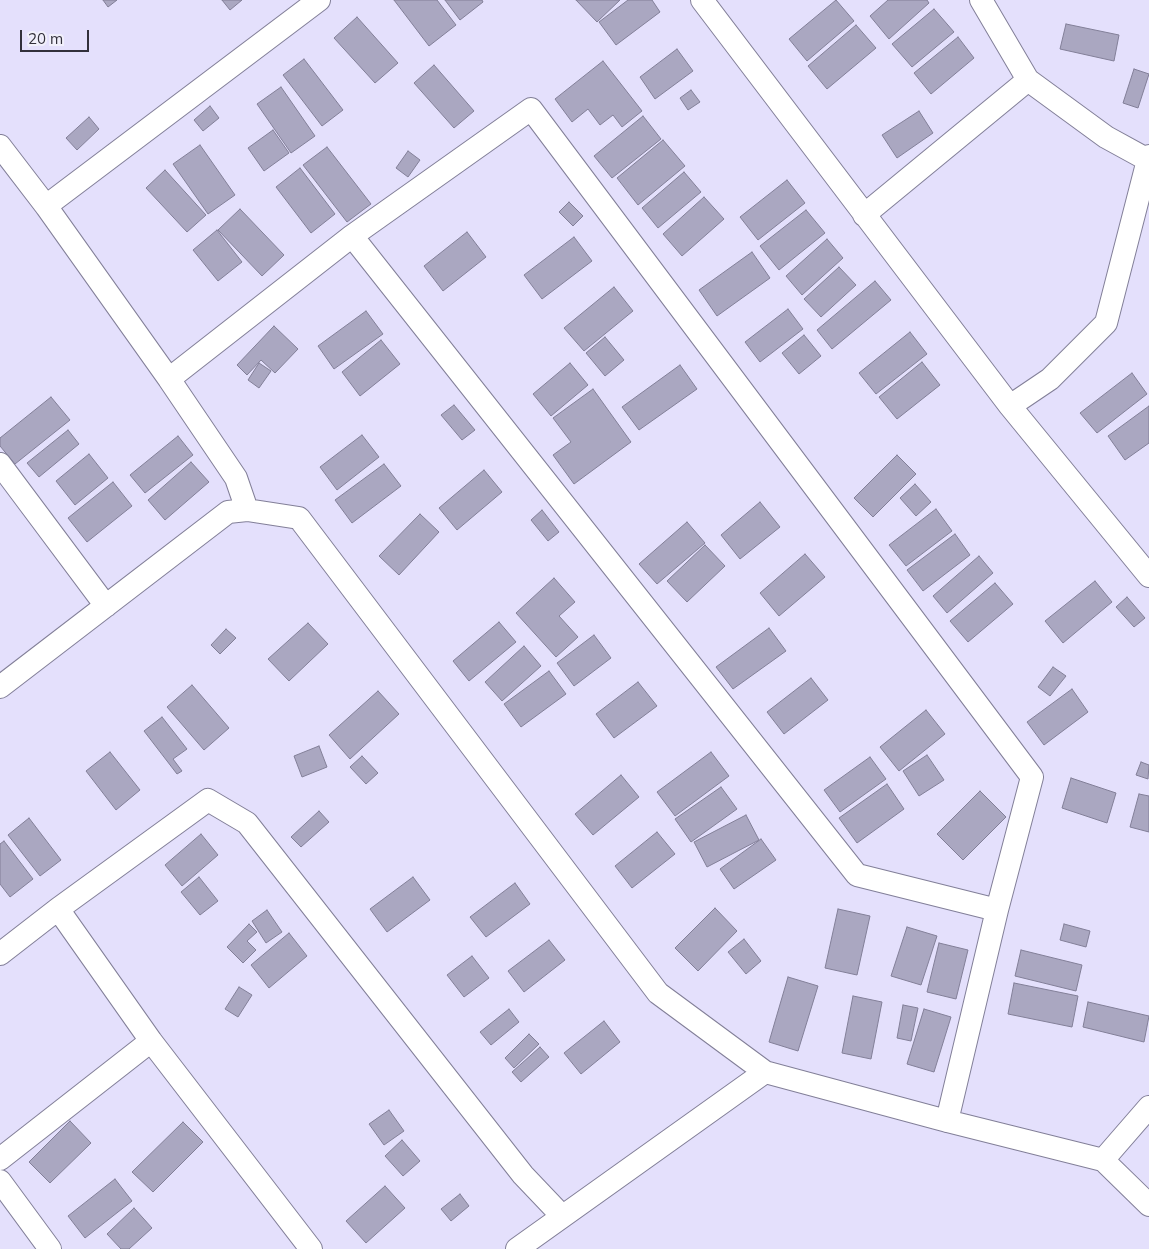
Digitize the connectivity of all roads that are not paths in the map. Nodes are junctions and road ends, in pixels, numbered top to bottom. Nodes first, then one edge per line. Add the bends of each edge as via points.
1 (319, 0) edge
2 (702, 0) edge
3 (981, 0) edge
4 (1028, 80) junction
5 (0, 146) edge
6 (1148, 158) edge
7 (46, 206) junction
8 (864, 215) junction
9 (352, 236) junction
10 (169, 378) junction
11 (1010, 406) junction
12 (0, 464) edge
13 (247, 510) junction
14 (1149, 576) edge
15 (106, 606) junction
16 (0, 687) edge
17 (58, 909) junction
18 (998, 910) junction
19 (0, 954) edge
20 (151, 1041) junction
21 (765, 1072) junction
22 (1149, 1107) edge
23 (946, 1120) junction
24 (0, 1159) edge
25 (1103, 1160) junction
26 (0, 1181) edge
27 (1149, 1205) edge
28 (562, 1216) junction
29 (50, 1249) edge
30 (311, 1249) edge
31 (517, 1249) edge

1 - 7 street
2 - 8 street
3 - 4 street
4 - 6 street via 1106,138
4 - 8 street
5 - 7 street
6 - 11 street via 1106,323 1050,379
7 - 10 street
8 - 11 street
9 - 10 street
9 - 18 street via 857,876
9 - 18 street via 531,109 1032,777
10 - 13 street via 236,478
11 - 14 street
12 - 15 street
13 - 15 street via 228,512
13 - 21 street via 299,518 658,992
15 - 16 street
17 - 19 street
17 - 20 street
17 - 28 street via 208,800 247,823 523,1175
18 - 23 street
20 - 24 street
20 - 30 street
21 - 23 street
21 - 28 street
22 - 25 street
23 - 25 street
25 - 27 street
26 - 29 street
28 - 31 street

